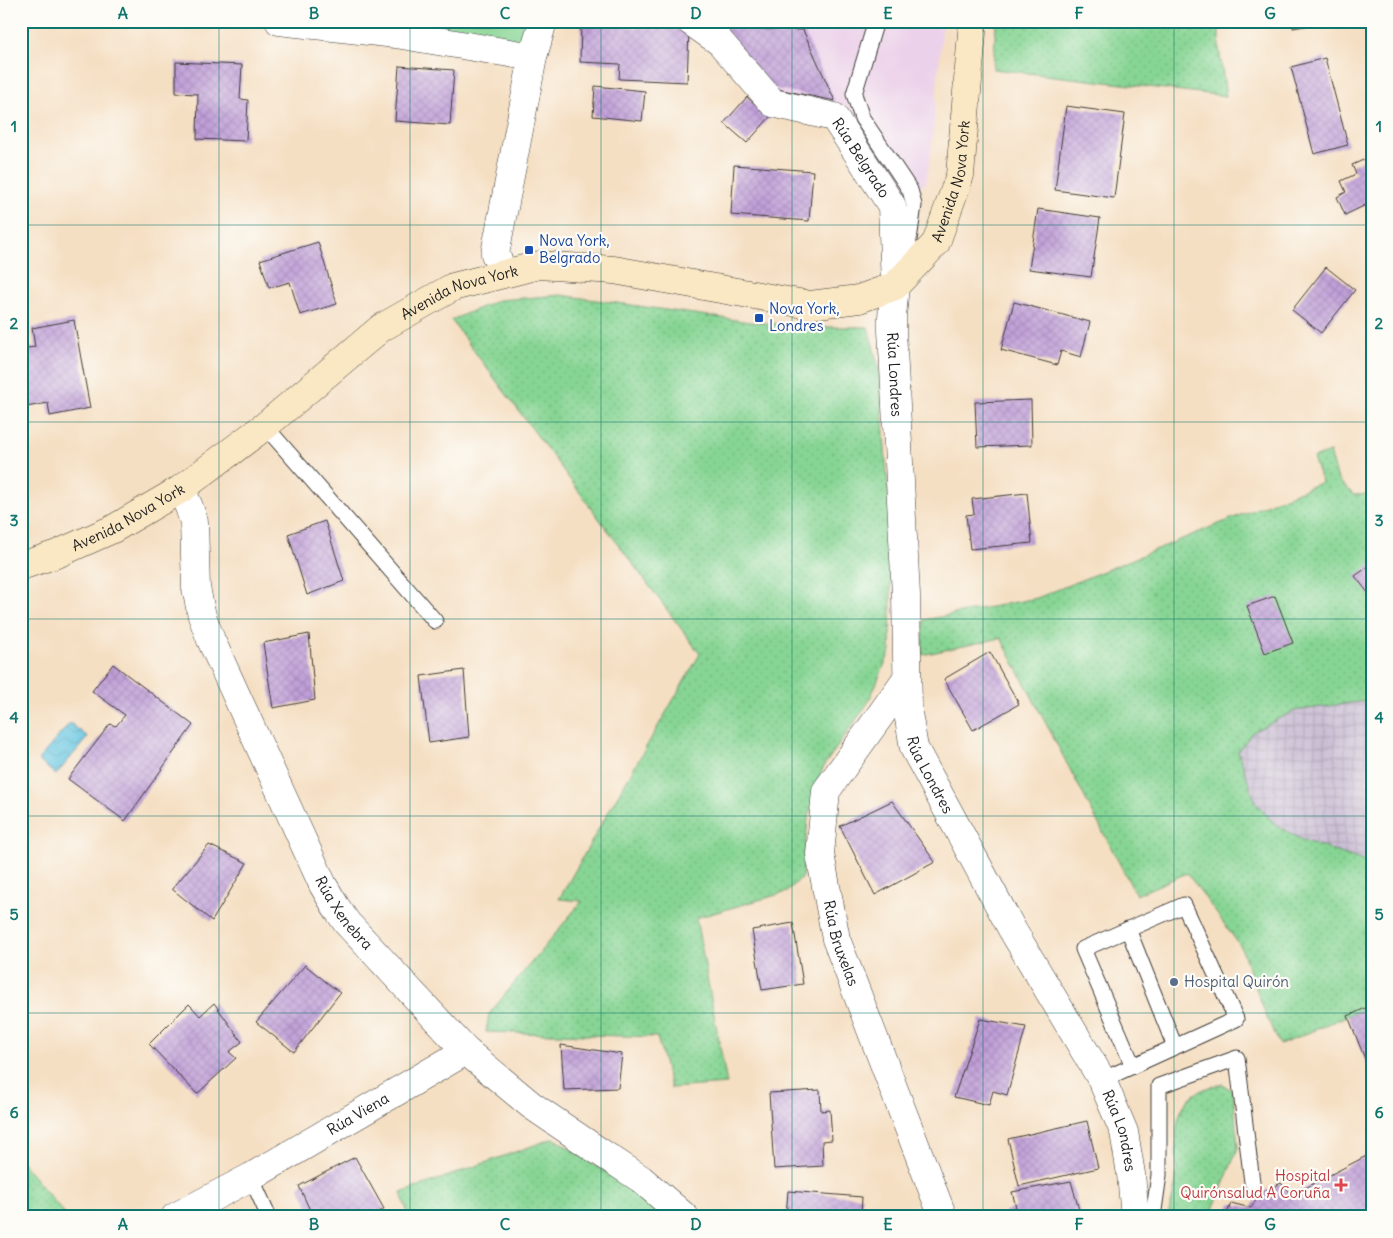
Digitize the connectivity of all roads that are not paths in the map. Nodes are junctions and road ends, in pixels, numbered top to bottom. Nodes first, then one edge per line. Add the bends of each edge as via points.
1 (279, 21) edge
2 (543, 21) edge
3 (690, 21) edge
4 (876, 21) edge
5 (973, 21) edge
6 (396, 28) edge
7 (533, 57) junction
8 (918, 261) junction
9 (504, 274) junction
10 (895, 286) junction
11 (266, 426) junction
12 (181, 489) junction
13 (21, 566) edge
14 (435, 621) dead end
15 (907, 678) junction
16 (1128, 929) junction
17 (1175, 1047) junction
18 (466, 1051) junction
19 (1133, 1066) junction
20 (1102, 1080) junction
21 (251, 1177) junction
22 (1252, 1182) dead end
23 (175, 1217) edge
24 (269, 1217) edge
25 (685, 1217) edge
26 (943, 1217) edge
27 (1135, 1217) edge
28 (1153, 1217) edge

1 - 6 street
2 - 7 street
3 - 10 street, Rúa Belgrado via 720,42 773,103 834,117 892,206
4 - 8 lane via 854,94 862,118 910,190 914,205 908,247
5 - 8 main road, Avenida Nova York via 960,175 936,243
6 - 7 street
7 - 9 street via 495,254
8 - 10 main road, Avenida Nova York
9 - 10 main road, Avenida Nova York via 539,265 614,270 810,305 859,300
9 - 11 main road, Avenida Nova York via 453,287 381,328
10 - 15 street, Rúa Londres via 892,330 906,594
11 - 12 main road, Avenida Nova York
11 - 14 lane
12 - 13 main road, Avenida Nova York via 113,529
12 - 18 street, Rúa Xenebra via 194,522 196,588 202,616 323,885 347,923
15 - 20 street, Rúa Londres via 914,748 1013,932
15 - 26 street, Rúa Bruxelas via 826,791 820,854 836,939
16 - 17 lane
16 - 17 lane via 1184,905 1236,1019
16 - 19 lane via 1083,949
17 - 19 lane
18 - 21 street, Rúa Viena
18 - 25 street, Rúa Xenebra via 531,1105 641,1179
19 - 20 lane
20 - 27 street, Rúa Londres via 1124,1132
21 - 23 street, Rúa Viena
21 - 24 lane
22 - 28 lane via 1237,1058 1159,1086 1159,1175

